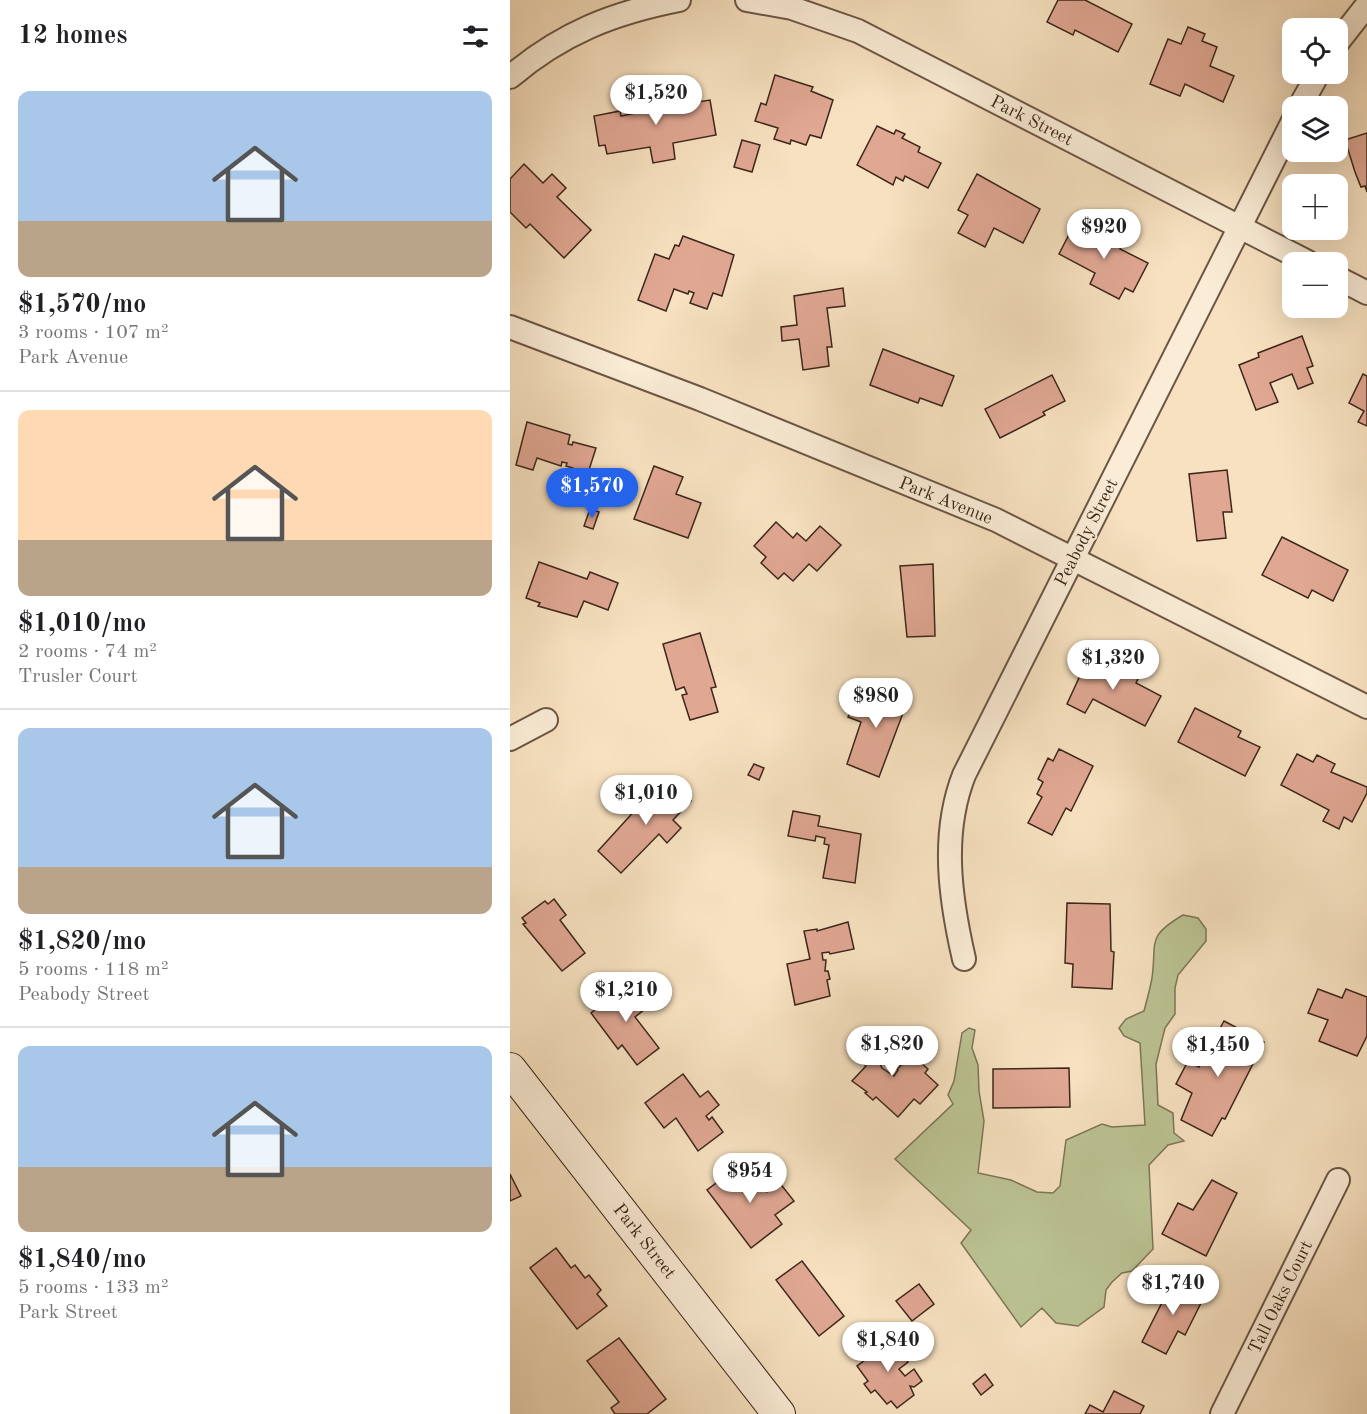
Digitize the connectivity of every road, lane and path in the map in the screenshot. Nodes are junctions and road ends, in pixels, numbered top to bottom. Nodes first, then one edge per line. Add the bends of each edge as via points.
1 (679, 0) edge
2 (747, 0) edge
3 (637, 4) edge
4 (1367, 5) edge
5 (1348, 29) edge
6 (510, 77) edge
7 (1282, 143) edge
8 (1239, 227) junction
9 (1288, 252) edge
10 (1348, 283) edge
11 (1367, 293) edge
12 (510, 327) edge
13 (1073, 558) junction
14 (1367, 707) edge
15 (546, 720) dead end
16 (510, 739) edge
17 (964, 959) dead end
18 (510, 1069) edge
19 (1338, 1180) dead end
20 (779, 1414) edge
21 (1222, 1414) edge

1 - 3 street
2 - 8 street, Park Street via 792,8 858,31
3 - 6 street via 565,38
4 - 5 street
7 - 8 street, Peabody Street
8 - 9 street, Park Street
8 - 13 street, Peabody Street
10 - 11 street
12 - 13 street, Park Avenue via 700,399 963,507
13 - 14 street, Park Avenue
13 - 17 street, Peabody Street via 954,802 950,826 954,917
15 - 16 street
18 - 20 street, Park Street
19 - 21 street, Tall Oaks Court

